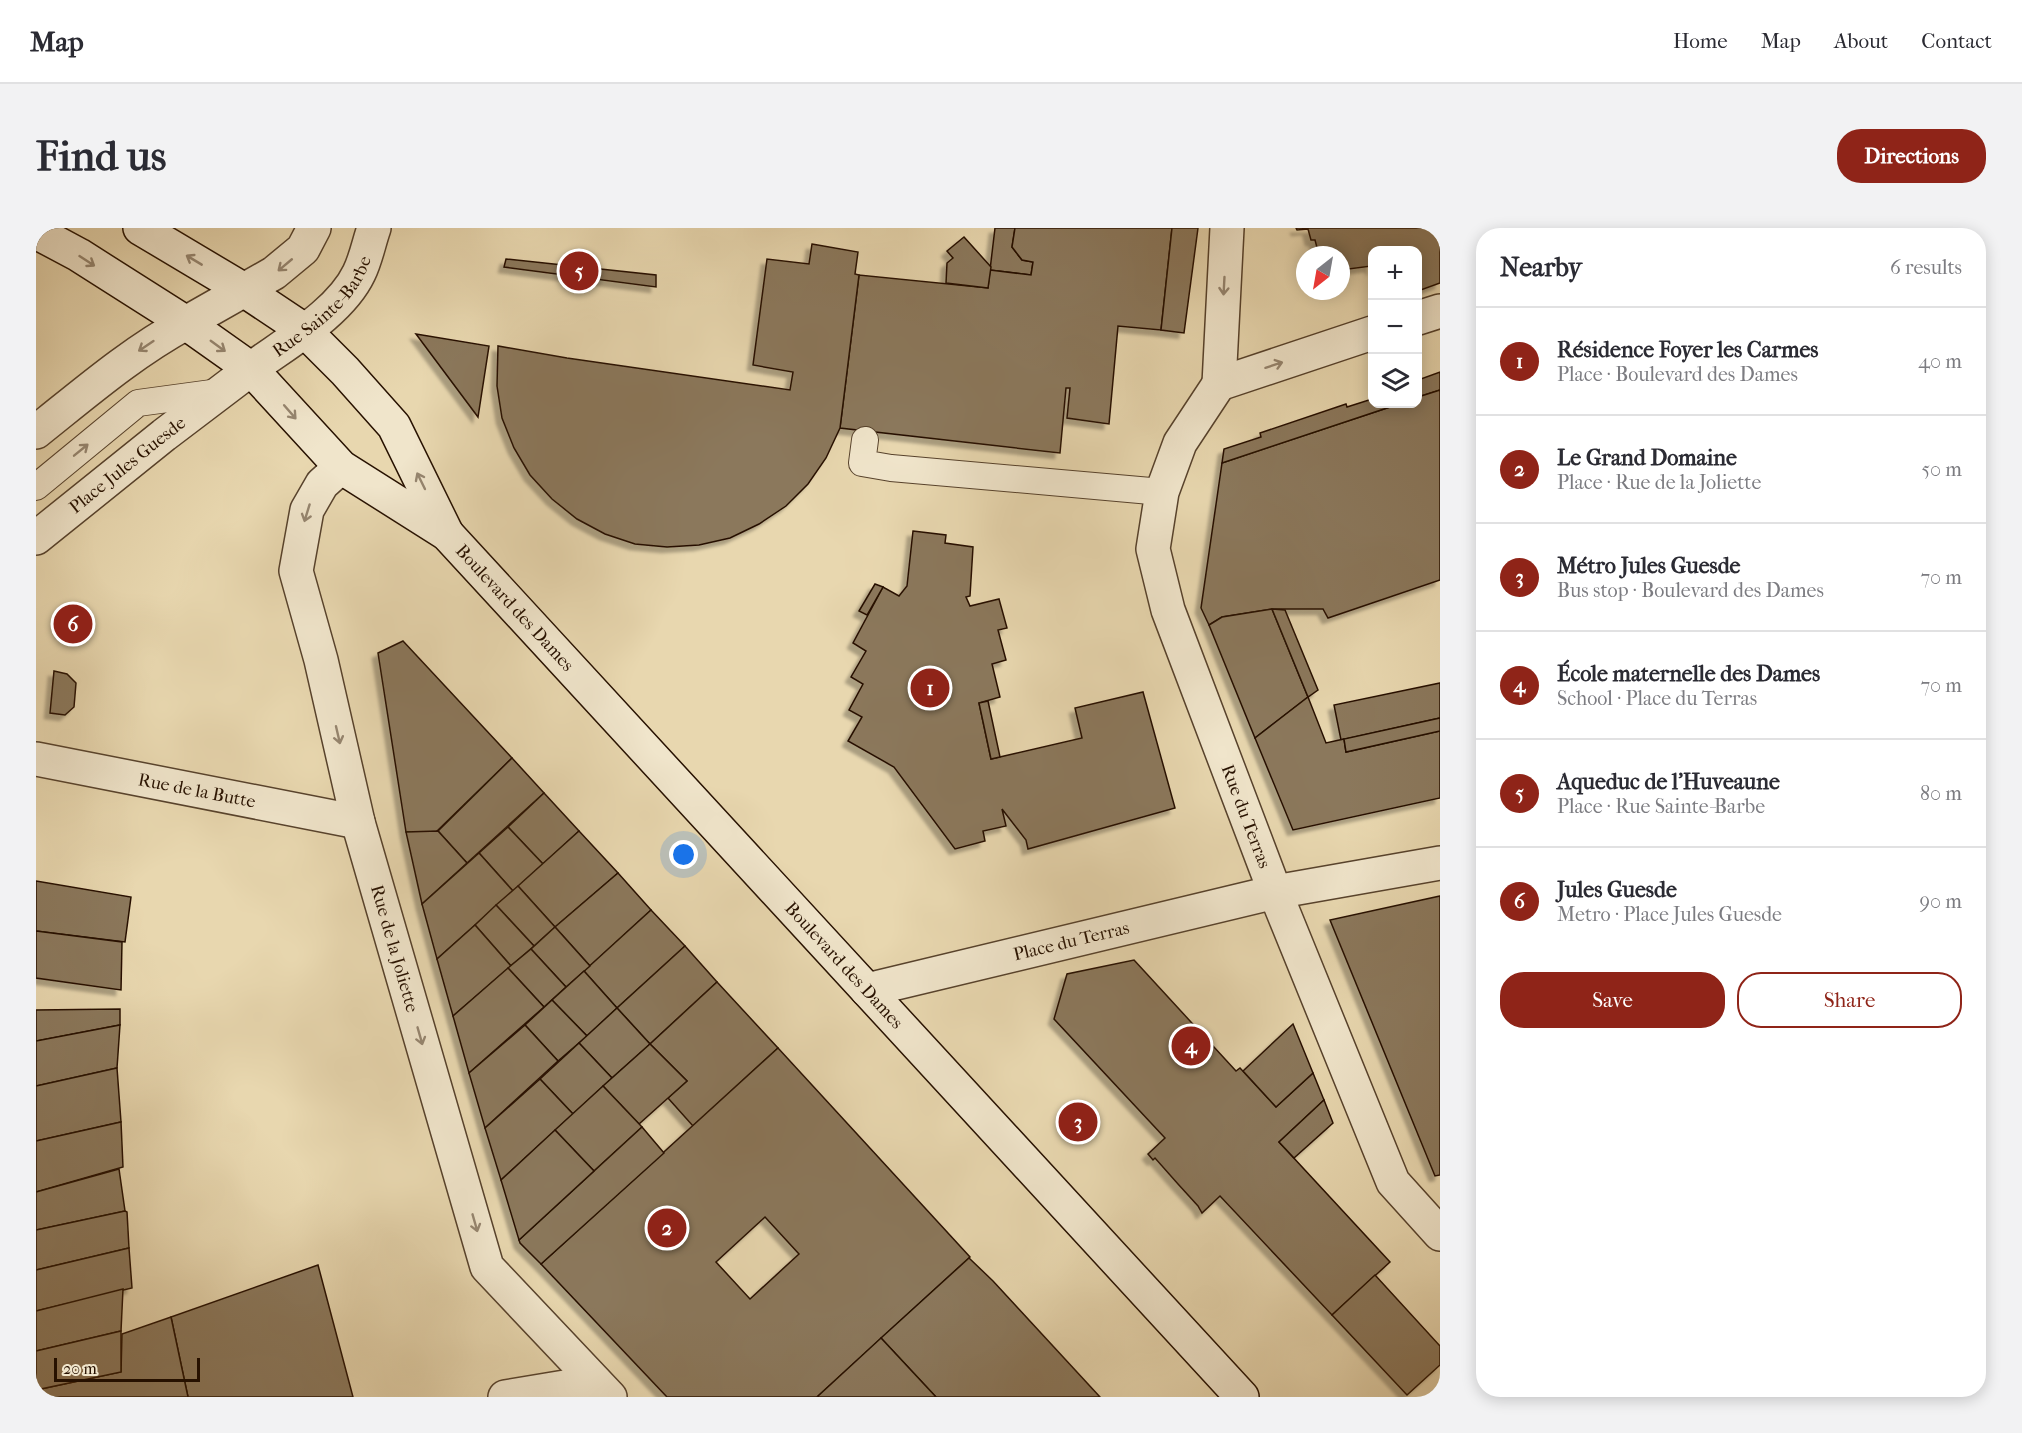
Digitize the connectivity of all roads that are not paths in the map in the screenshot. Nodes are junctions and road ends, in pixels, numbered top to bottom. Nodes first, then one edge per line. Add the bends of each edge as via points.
1 (140, 228) edge
2 (314, 228) edge
3 (374, 228) edge
4 (1227, 228) edge
5 (36, 231) edge
6 (244, 290) junction
7 (1440, 311) edge
8 (1422, 317) edge
9 (186, 322) junction
10 (304, 330) junction
11 (1368, 334) edge
12 (251, 369) junction
13 (1219, 384) junction
14 (219, 392) junction
15 (36, 432) edge
16 (865, 440) dead end
17 (341, 467) junction
18 (36, 487) edge
19 (1162, 492) junction
20 (447, 534) junction
21 (36, 538) edge
22 (36, 759) edge
23 (358, 822) junction
24 (1440, 863) edge
25 (1275, 892) junction
26 (867, 990) junction
27 (1440, 1234) edge
28 (603, 1389) edge
29 (505, 1397) edge
30 (1242, 1397) edge

6 -> 1 street
2 -> 6 street via 303,249 274,273
3 - 10 street, Rue Sainte-Barbe via 359,273 345,293
4 -> 13 street
5 -> 9 street
6 - 9 street
6 - 10 street
7 - 8 street
9 -> 12 street
9 -> 15 street via 123,362
10 - 12 street, Rue Sainte-Barbe
20 -> 10 street, Boulevard des Dames via 394,426
13 -> 11 street
12 - 14 street, Place Jules Guesde
12 -> 17 street, Boulevard des Dames
13 - 19 street, Rue du Terras via 1180,443
18 -> 14 lane, Place Jules Guesde via 138,403
14 - 21 street, Place Jules Guesde
16 - 19 lane via 862,463
17 - 20 street, Boulevard des Dames
17 -> 23 street, Rue de la Joliette via 322,484 307,510 296,571
19 - 25 street, Rue du Terras via 1153,549 1168,610
20 - 26 street, Boulevard des Dames
22 - 23 street, Rue de la Butte
23 -> 28 street, Rue de la Joliette via 487,1267
24 - 25 street, Place du Terras
25 - 26 street, Place du Terras
25 - 27 street, Rue du Terras via 1393,1182
26 - 30 street, Boulevard des Dames
28 - 29 street

